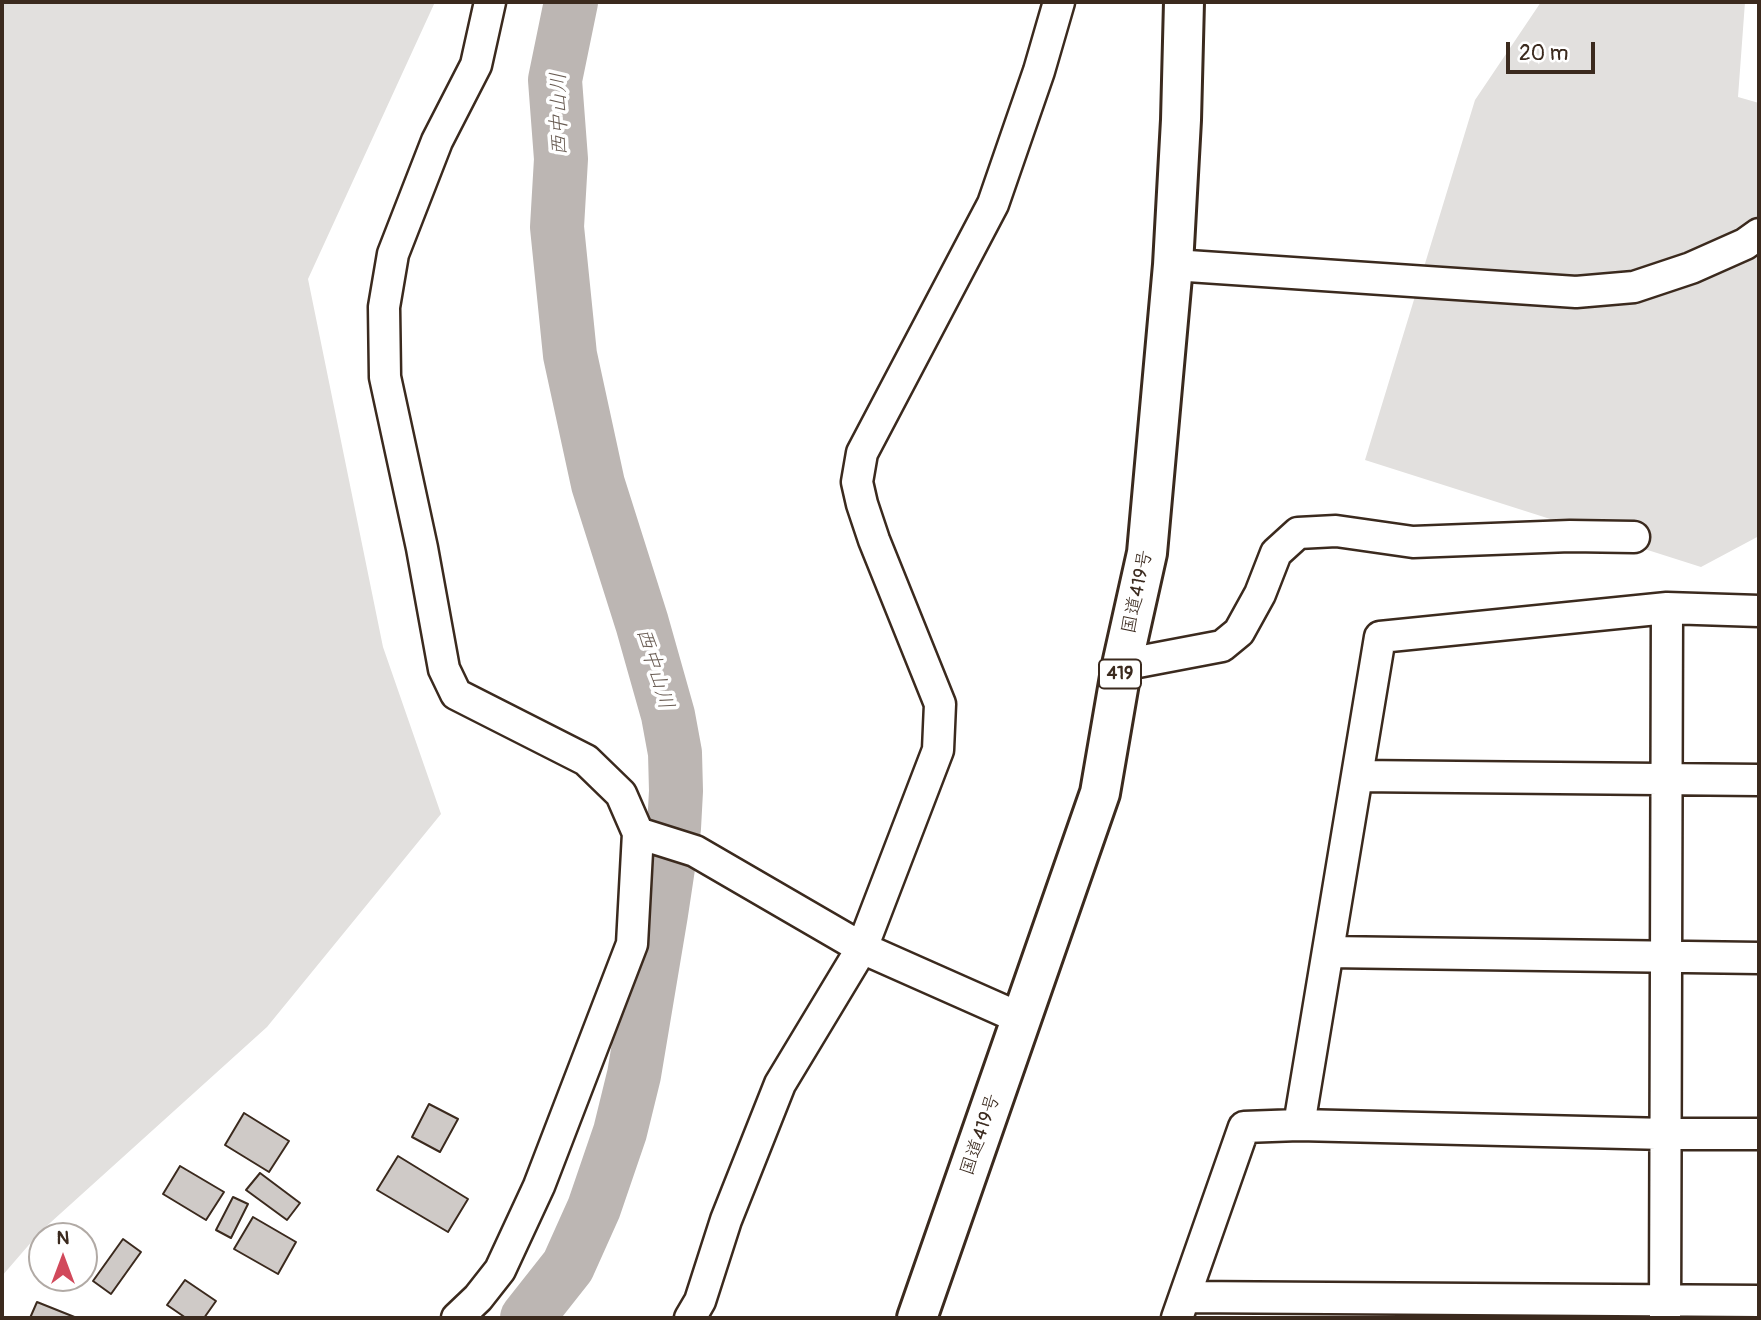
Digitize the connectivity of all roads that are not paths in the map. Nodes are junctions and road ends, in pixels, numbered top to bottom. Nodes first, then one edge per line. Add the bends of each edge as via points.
1 (490, 2) edge
2 (1059, 2) edge
3 (1184, 2) edge
4 (1759, 234) edge
5 (1173, 265) junction
6 (1634, 537) dead end
7 (1667, 608) junction
8 (1759, 611) edge
9 (1122, 665) junction
10 (1357, 776) junction
11 (1667, 780) junction
12 (1759, 780) edge
13 (644, 835) junction
14 (862, 948) junction
15 (1328, 952) junction
16 (1666, 958) junction
17 (1759, 958) edge
18 (1022, 1019) junction
19 (1299, 1125) junction
20 (1666, 1134) junction
21 (1759, 1134) edge
22 (1759, 1301) edge
23 (1181, 1308) edge
24 (1665, 1309) edge
25 (457, 1318) edge
26 (690, 1318) edge
27 (917, 1318) edge

1 - 13 street via 477,65 437,141 393,254 384,307 385,377 444,669 456,694 586,760 621,794
2 - 14 street via 993,204 862,453 857,482 862,504 940,704 938,750
3 - 5 highway, 国道419号 / 419
4 - 5 street via 1691,268 1634,287 1576,292
5 - 9 highway, 国道419号 / 419 via 1147,553
6 - 9 street via 1413,542 1336,531 1298,533 1276,553 1239,632 1222,646
7 - 8 street
7 - 10 street via 1380,638
7 - 11 street
9 - 18 highway, 国道419号 / 419 via 1100,793
10 - 11 street
10 - 15 street
11 - 12 street
11 - 16 street
13 - 14 street via 695,851
13 - 25 street via 632,944 539,1186 500,1270
14 - 18 street
14 - 26 street via 780,1084
15 - 16 street
15 - 19 street
16 - 17 street
16 - 20 street
18 - 27 highway, 国道419号 / 419
19 - 20 street
19 - 23 street via 1244,1127
20 - 21 street
20 - 24 street
22 - 24 street
23 - 24 street

